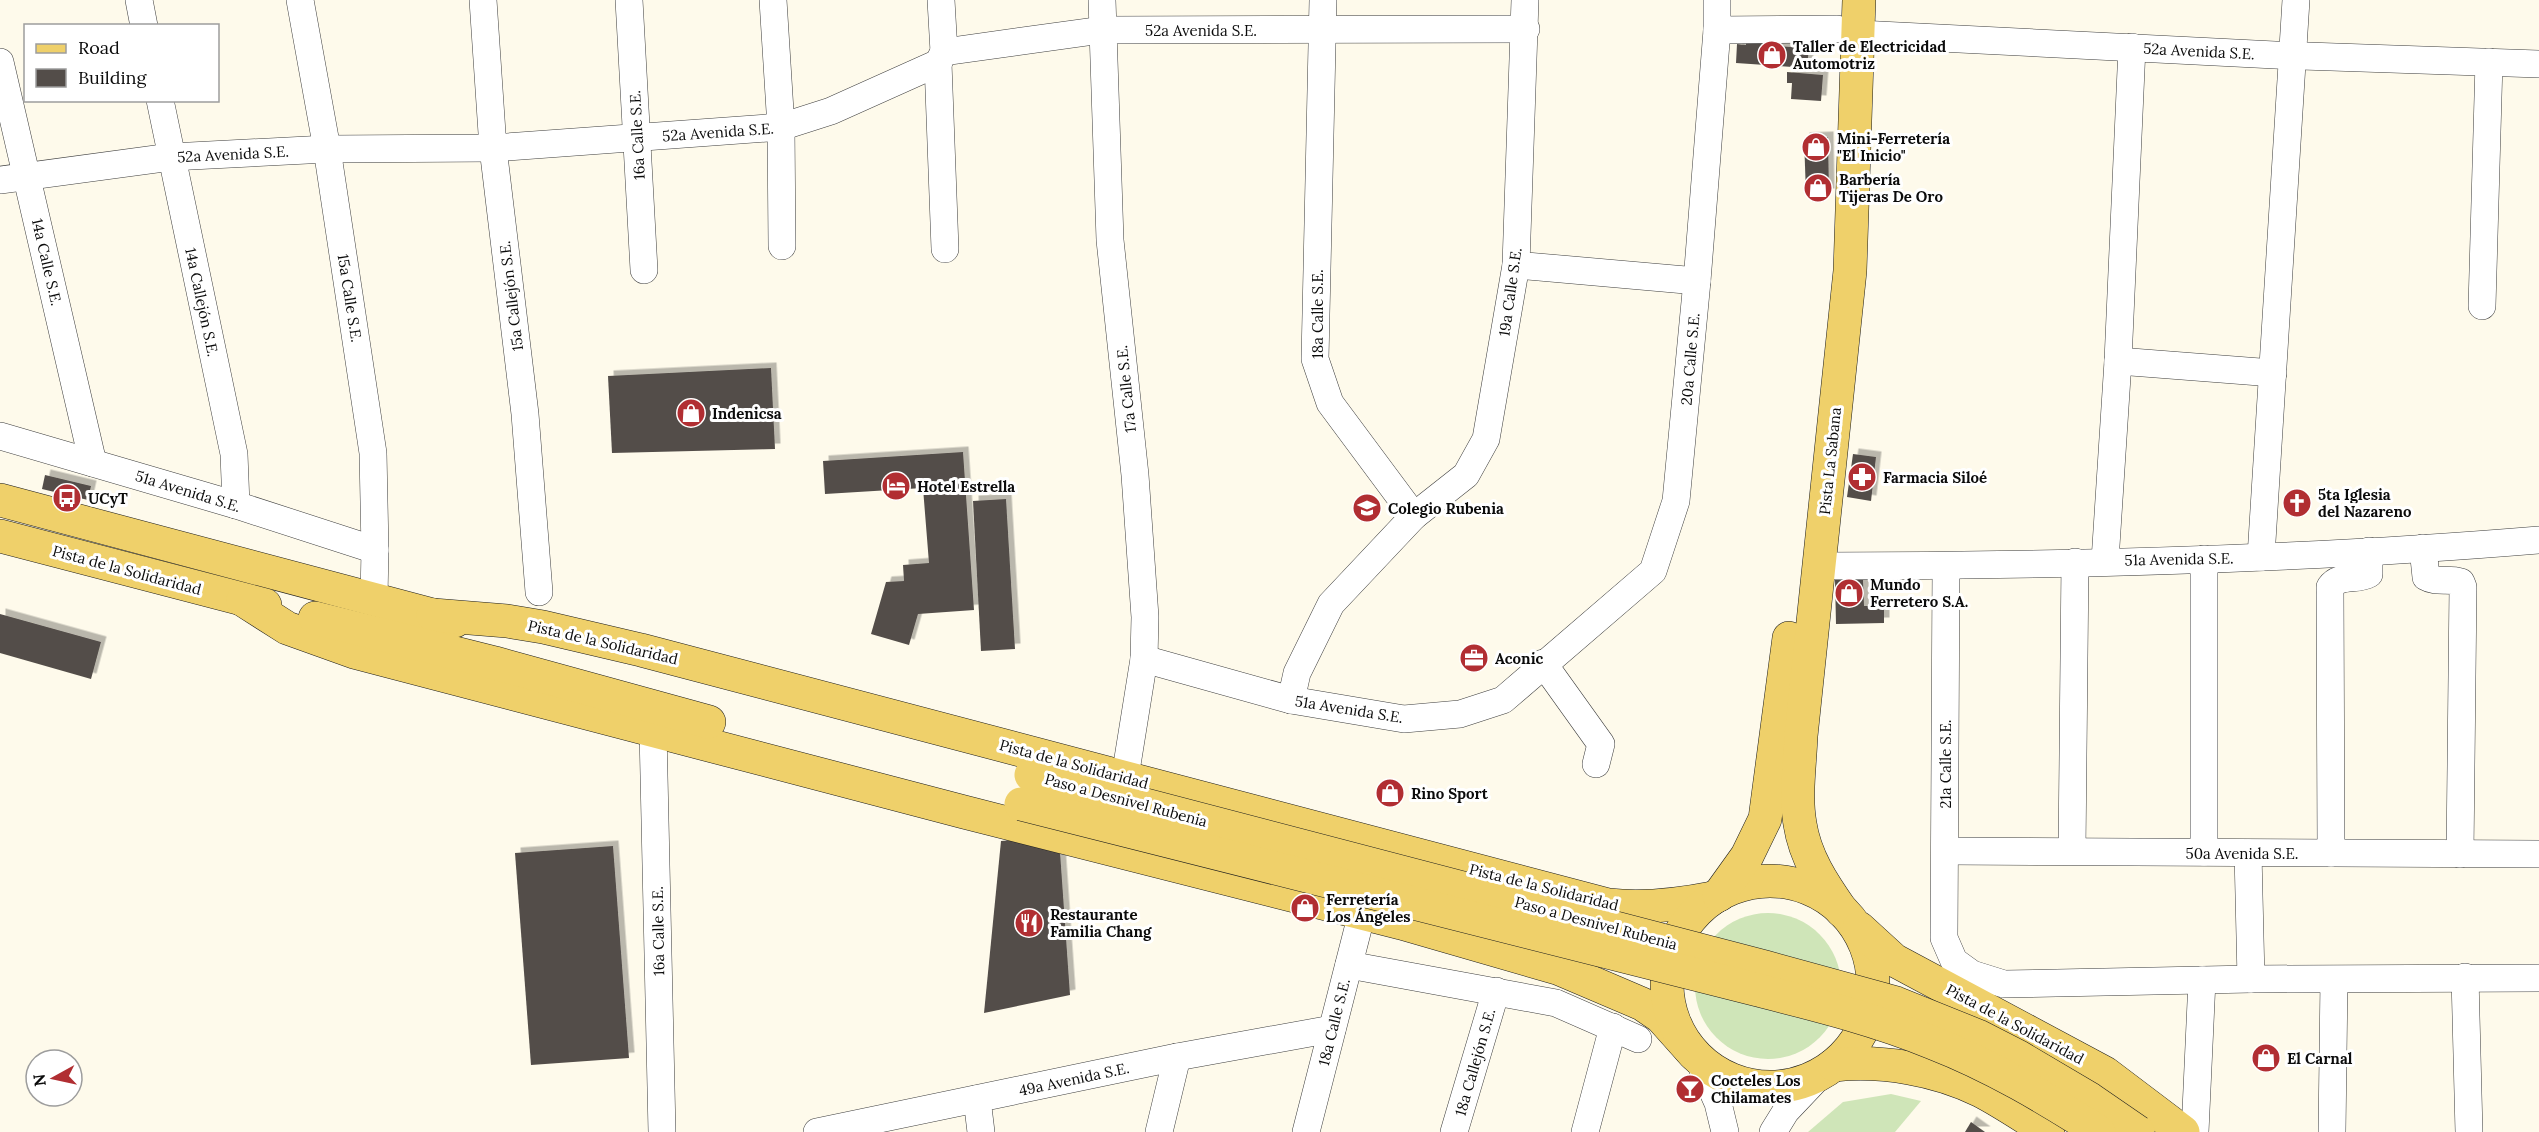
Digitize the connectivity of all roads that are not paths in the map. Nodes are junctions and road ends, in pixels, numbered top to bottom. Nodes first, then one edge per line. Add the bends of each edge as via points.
1 (139, 0) edge
2 (300, 0) edge
3 (483, 0) edge
4 (629, 0) edge
5 (773, 0) edge
6 (940, 0) edge
7 (1102, 0) edge
8 (1323, 0) edge
9 (1525, 0) edge
10 (1717, 0) edge
11 (1859, 0) edge
12 (2296, 0) edge
13 (1844, 21) edge
14 (144, 24) edge
15 (1323, 29) junction
16 (1526, 29) junction
17 (1102, 30) junction
18 (1717, 30) junction
19 (2132, 47) junction
20 (2293, 56) junction
21 (941, 57) junction
22 (0, 62) edge
23 (2489, 62) junction
24 (2539, 64) edge
25 (160, 102) edge
26 (781, 127) junction
27 (637, 138) junction
28 (493, 148) junction
29 (327, 149) junction
30 (171, 157) junction
31 (27, 177) junction
32 (0, 180) edge
33 (782, 246) dead end
34 (945, 249) dead end
35 (1516, 265) junction
36 (644, 270) dead end
37 (1697, 281) junction
38 (2482, 306) dead end
39 (2118, 361) junction
40 (2273, 373) junction
41 (0, 436) edge
42 (93, 463) junction
43 (0, 500) edge
44 (236, 505) junction
45 (1414, 516) junction
46 (0, 536) edge
47 (2539, 540) edge
48 (2422, 548) junction
49 (375, 550) junction
50 (2369, 551) junction
51 (2261, 557) junction
52 (2204, 559) junction
53 (2104, 561) junction
54 (2076, 562) junction
55 (1818, 566) junction
56 (1946, 566) junction
57 (539, 592) dead end
58 (374, 597) junction
59 (243, 600) junction
60 (433, 615) junction
61 (1144, 659) junction
62 (1544, 663) junction
63 (1291, 700) junction
64 (653, 731) junction
65 (1596, 764) dead end
66 (1125, 777) junction
67 (1026, 790) junction
68 (1945, 851) junction
69 (2072, 852) junction
70 (2204, 852) junction
71 (2248, 853) junction
72 (2331, 853) junction
73 (2460, 854) junction
74 (2539, 854) edge
75 (1716, 896) junction
76 (1362, 913) junction
77 (1844, 914) junction
78 (1349, 965) junction
79 (2465, 977) junction
80 (2539, 978) edge
81 (2251, 979) junction
82 (2202, 980) junction
83 (2334, 980) junction
84 (1496, 991) junction
85 (1612, 1027) junction
86 (1332, 1029) junction
87 (1638, 1039) dead end
88 (1696, 1056) junction
89 (1177, 1058) junction
90 (1828, 1069) junction
91 (976, 1099) junction
92 (830, 1131) edge
93 (662, 1132) edge
94 (981, 1132) edge
95 (1159, 1132) edge
96 (1306, 1132) edge
97 (1454, 1132) edge
98 (1585, 1132) edge
99 (1725, 1132) edge
100 (1773, 1132) edge
101 (2048, 1132) edge
102 (2099, 1132) edge
103 (2138, 1132) edge
104 (2183, 1132) edge
105 (2195, 1132) edge
106 (2331, 1132) edge
107 (2469, 1132) edge

1 - 14 street
2 - 29 street, 15a Calle S.E.
3 - 28 street, 15a Callejón S.E.
4 - 27 street, 16a Calle S.E.
5 - 26 street
6 - 21 street
7 - 17 street, 17a Calle S.E.
8 - 15 street, 18a Calle S.E.
9 - 16 street, 19a Calle S.E.
10 - 18 street, 20a Calle S.E.
11 - 13 main road, Pista La Sabana
12 - 20 street
13 - 18 street, 52a Avenida S.E.
13 - 19 street, 52a Avenida S.E.
13 - 55 main road, Pista La Sabana via 1850,271
13 - 75 main road, Pista La Sabana via 1831,273 1768,806 1747,856
15 - 16 street, 52a Avenida S.E.
15 - 17 street, 52a Avenida S.E.
15 - 45 street, 18a Calle S.E. via 1315,358 1330,404
16 - 35 street, 19a Calle S.E.
17 - 21 street, 52a Avenida S.E.
17 - 61 street, 17a Calle S.E. via 1110,240 1135,475 1145,617
18 - 37 street, 20a Calle S.E.
19 - 20 street, 52a Avenida S.E.
19 - 39 street
20 - 23 street, 52a Avenida S.E.
20 - 40 street
21 - 26 street, 52a Avenida S.E. via 831,111
21 - 34 street
22 - 31 street, 14a Calle S.E.
23 - 24 street, 52a Avenida S.E.
23 - 38 street
25 - 30 street, 14a Callejón S.E.
26 - 27 street, 52a Avenida S.E.
26 - 33 street
27 - 28 street, 52a Avenida S.E.
27 - 36 street, 16a Calle S.E.
28 - 29 street, 52a Avenida S.E.
28 - 57 street, 15a Callejón S.E. via 525,414
29 - 30 street, 52a Avenida S.E.
29 - 49 street, 15a Calle S.E. via 373,453
30 - 31 street, 52a Avenida S.E.
30 - 44 street, 14a Callejón S.E. via 234,454
31 - 32 street, 52a Avenida S.E.
31 - 42 street, 14a Calle S.E.
35 - 37 street
35 - 45 street, 19a Calle S.E. via 1486,440 1466,475
37 - 62 street, 20a Calle S.E. via 1676,501 1653,571
39 - 40 street
39 - 53 street
40 - 51 street
41 - 42 street, 51a Avenida S.E.
42 - 44 street, 51a Avenida S.E.
43 - 58 main road, Pista de la Solidaridad
44 - 49 street, 51a Avenida S.E.
45 - 63 street via 1330,604 1297,673
46 - 59 main road, Pista de la Solidaridad
47 - 48 street, 51a Avenida S.E.
48 - 50 street, 51a Avenida S.E.
48 - 73 street via 2426,577 2455,580 2463,587
49 - 58 street, 15a Calle S.E.
50 - 51 street, 51a Avenida S.E.
50 - 72 street via 2369,574 2341,579 2330,587
51 - 52 street, 51a Avenida S.E.
52 - 53 street, 51a Avenida S.E.
52 - 70 street
53 - 54 street, 51a Avenida S.E.
54 - 56 street, 51a Avenida S.E.
54 - 69 street
55 - 56 street, 51a Avenida S.E.
55 - 77 main road, Pista La Sabana via 1802,736 1799,816 1812,864
56 - 68 street, 21a Calle S.E.
58 - 60 main road, Pista de la Solidaridad
59 - 64 main road via 287,628 324,642
59 - 67 main road, Pista de la Solidaridad via 495,663 911,777
60 - 66 main road, Pista de la Solidaridad via 507,621 598,640
60 - 67 main road, Pista de la Solidaridad
61 - 63 street, 51a Avenida S.E.
61 - 66 street, 17a Calle S.E.
62 - 63 street, 51a Avenida S.E. via 1503,700 1460,714 1404,719
62 - 65 street via 1601,744
64 - 76 main road
64 - 93 street, 16a Calle S.E.
66 - 75 main road, Pista de la Solidaridad via 1608,905 1662,906
67 - 102 main road, Paso a Desnivel Rubenia, bridge via 1875,1021 1972,1060 2028,1088
67 - 103 main road, Paso a Desnivel Rubenia, bridge via 1765,967 1896,1004 1978,1036 2019,1057
68 - 69 street, 50a Avenida S.E.
68 - 82 street, 21a Calle S.E. via 1944,938 1954,961 1972,974 2004,984
69 - 70 street, 50a Avenida S.E.
70 - 71 street, 50a Avenida S.E.
71 - 72 street, 50a Avenida S.E.
71 - 81 street
72 - 73 street, 50a Avenida S.E.
73 - 74 street, 50a Avenida S.E.
75 - 77 main road via 1753,882 1777,881 1812,890
75 - 88 main road via 1684,928 1669,966 1668,998 1673,1018
76 - 78 street, 18a Calle S.E.
76 - 88 main road via 1560,969 1642,1004 1661,1017
77 - 90 main road via 1863,941 1872,979 1871,999 1859,1035
77 - 104 main road, Pista de la Solidaridad via 1894,960 2105,1073
78 - 84 street
78 - 86 street, 18a Calle S.E.
79 - 80 street
79 - 83 street
79 - 107 street
81 - 82 street
81 - 83 street
82 - 105 street
83 - 106 street
84 - 85 street via 1556,1003
84 - 97 street, 18a Callejón S.E.
85 - 87 street
85 - 98 street
86 - 89 street, 49a Avenida S.E.
86 - 96 street, 18a Calle S.E.
88 - 90 main road via 1726,1077 1757,1086 1791,1085
88 - 99 street via 1713,1088
89 - 91 street, 49a Avenida S.E.
89 - 95 street
90 - 100 street via 1786,1111
90 - 101 main road via 1861,1062 1939,1076 1979,1090
91 - 92 street, 49a Avenida S.E.
91 - 94 street

